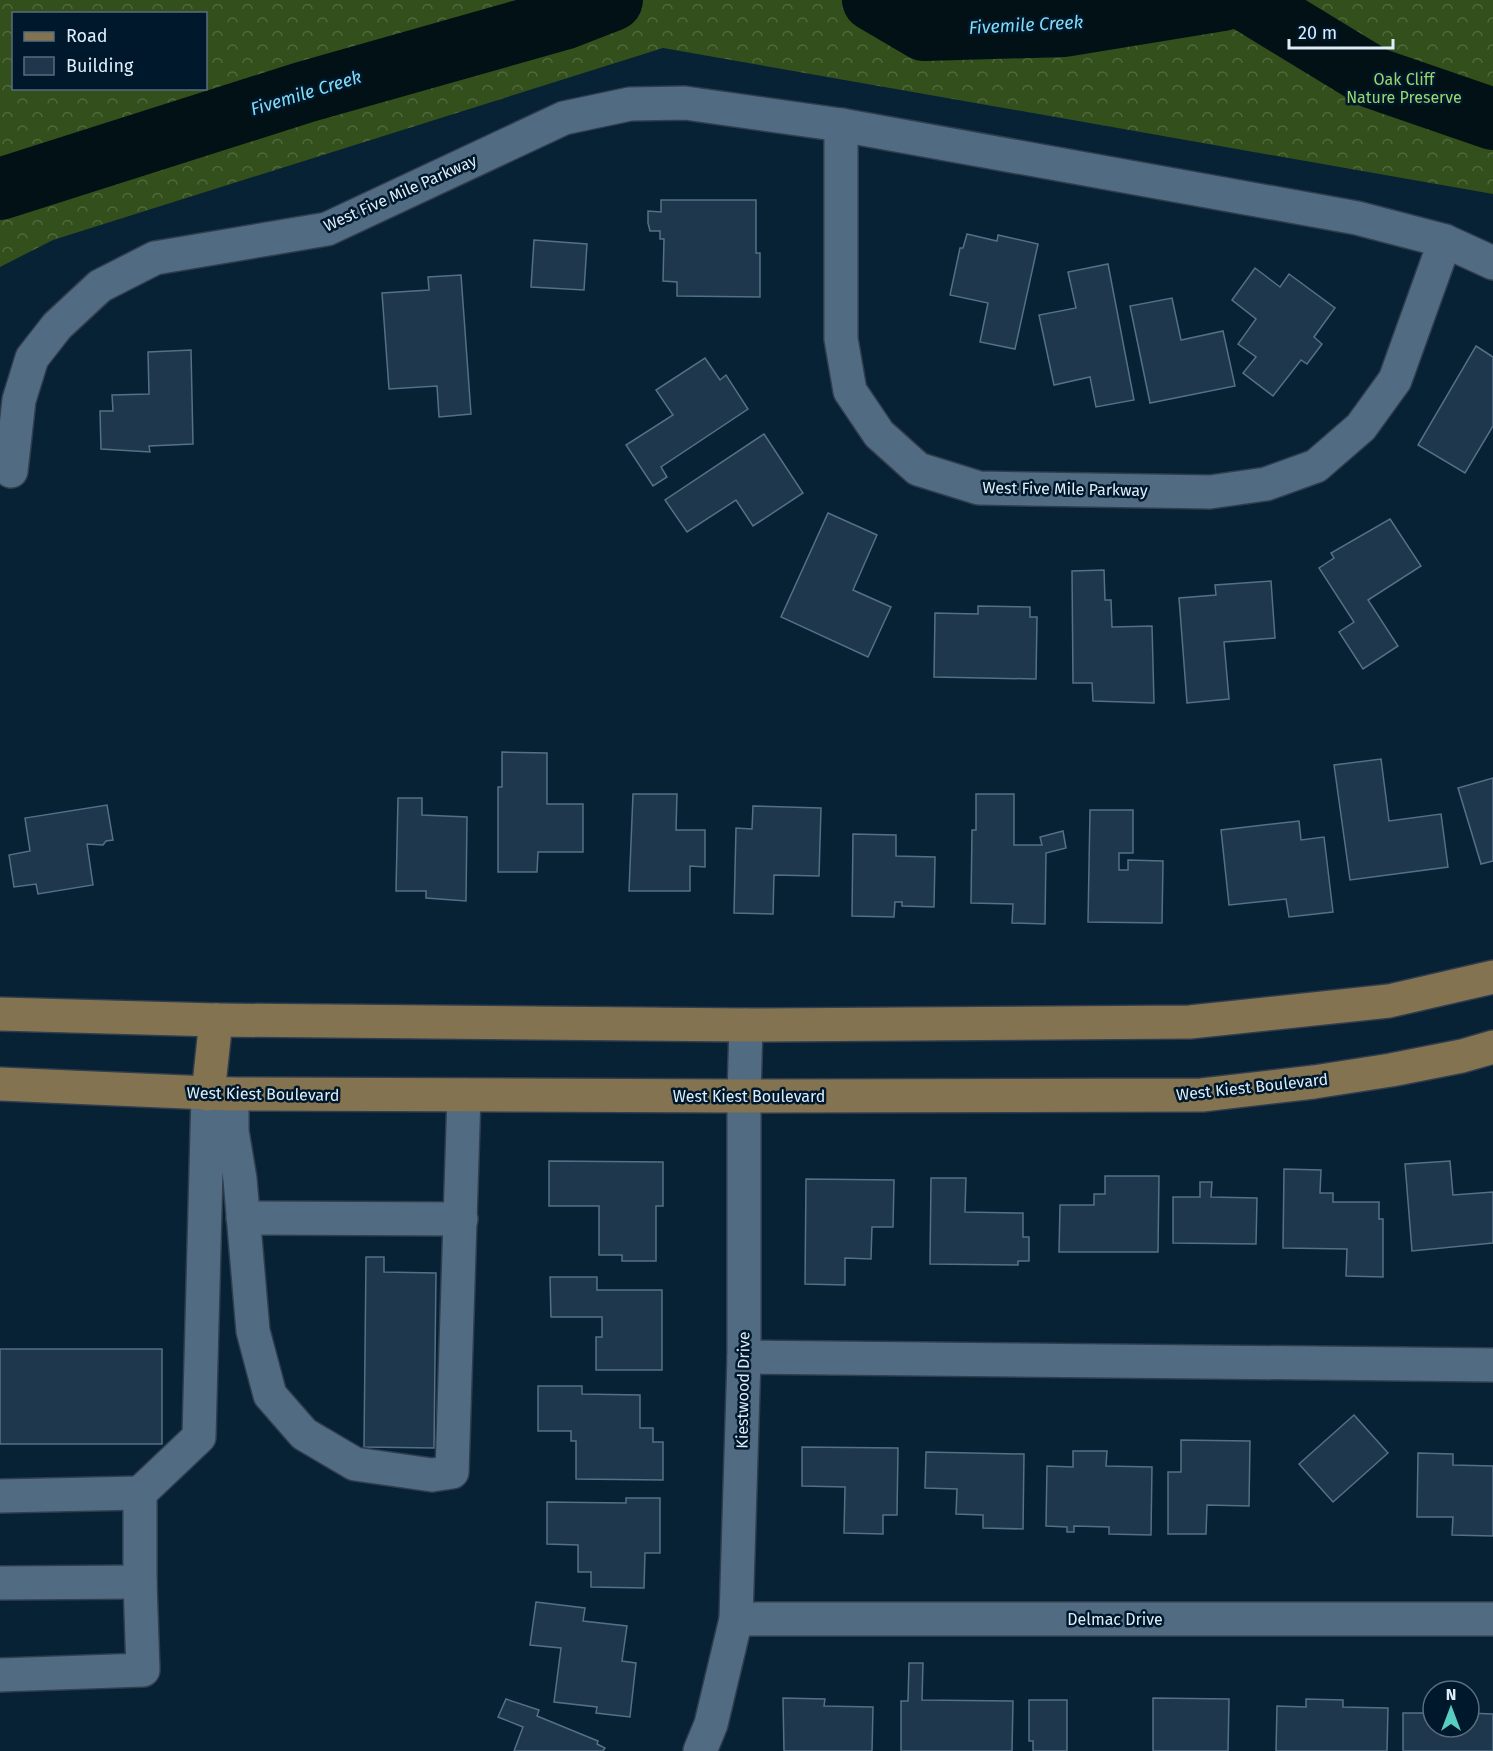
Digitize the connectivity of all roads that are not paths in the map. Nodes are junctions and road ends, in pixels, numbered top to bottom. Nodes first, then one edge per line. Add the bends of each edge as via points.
1 (840, 125) junction
2 (1445, 241) junction
3 (1493, 263) edge
4 (10, 471) dead end
5 (1493, 977) edge
6 (0, 1014) edge
7 (216, 1020) junction
8 (746, 1025) junction
9 (1493, 1047) edge
10 (0, 1084) edge
11 (220, 1094) junction
12 (464, 1095) junction
13 (744, 1096) junction
14 (243, 1218) junction
15 (460, 1220) junction
16 (744, 1358) junction
17 (1493, 1365) edge
18 (140, 1493) junction
19 (0, 1496) edge
20 (140, 1582) junction
21 (0, 1584) edge
22 (736, 1619) junction
23 (1493, 1619) edge
24 (0, 1675) edge
25 (700, 1751) edge

1 - 2 street, West Five Mile Parkway via 1357,218
1 - 2 street, West Five Mile Parkway via 841,339 850,391 879,434 918,469 979,488 1210,492 1266,484 1316,466 1361,428 1395,380
1 - 4 street, West Five Mile Parkway via 684,103 630,104 564,118 327,229 155,258 100,285 57,326 32,358 19,400
2 - 3 street, West Five Mile Parkway
5 - 8 main road via 1389,1001 1190,1022
6 - 7 main road
7 - 8 main road
7 - 11 main road
8 - 13 street, Kiestwood Drive
9 - 13 main road, West Kiest Boulevard via 1391,1070 1202,1095
10 - 11 main road, West Kiest Boulevard
11 - 12 main road, West Kiest Boulevard
11 - 14 street via 232,1131
11 - 18 street via 199,1437
12 - 13 main road, West Kiest Boulevard
12 - 15 street
13 - 16 street, Kiestwood Drive
14 - 15 street
14 - 15 street via 253,1331 270,1395 304,1434 355,1464 432,1475 452,1472
16 - 17 street
16 - 22 street, Kiestwood Drive
18 - 19 street
18 - 20 street
20 - 21 street
20 - 24 street via 143,1670
22 - 23 street, Delmac Drive
22 - 25 street, Kiestwood Drive via 711,1724

